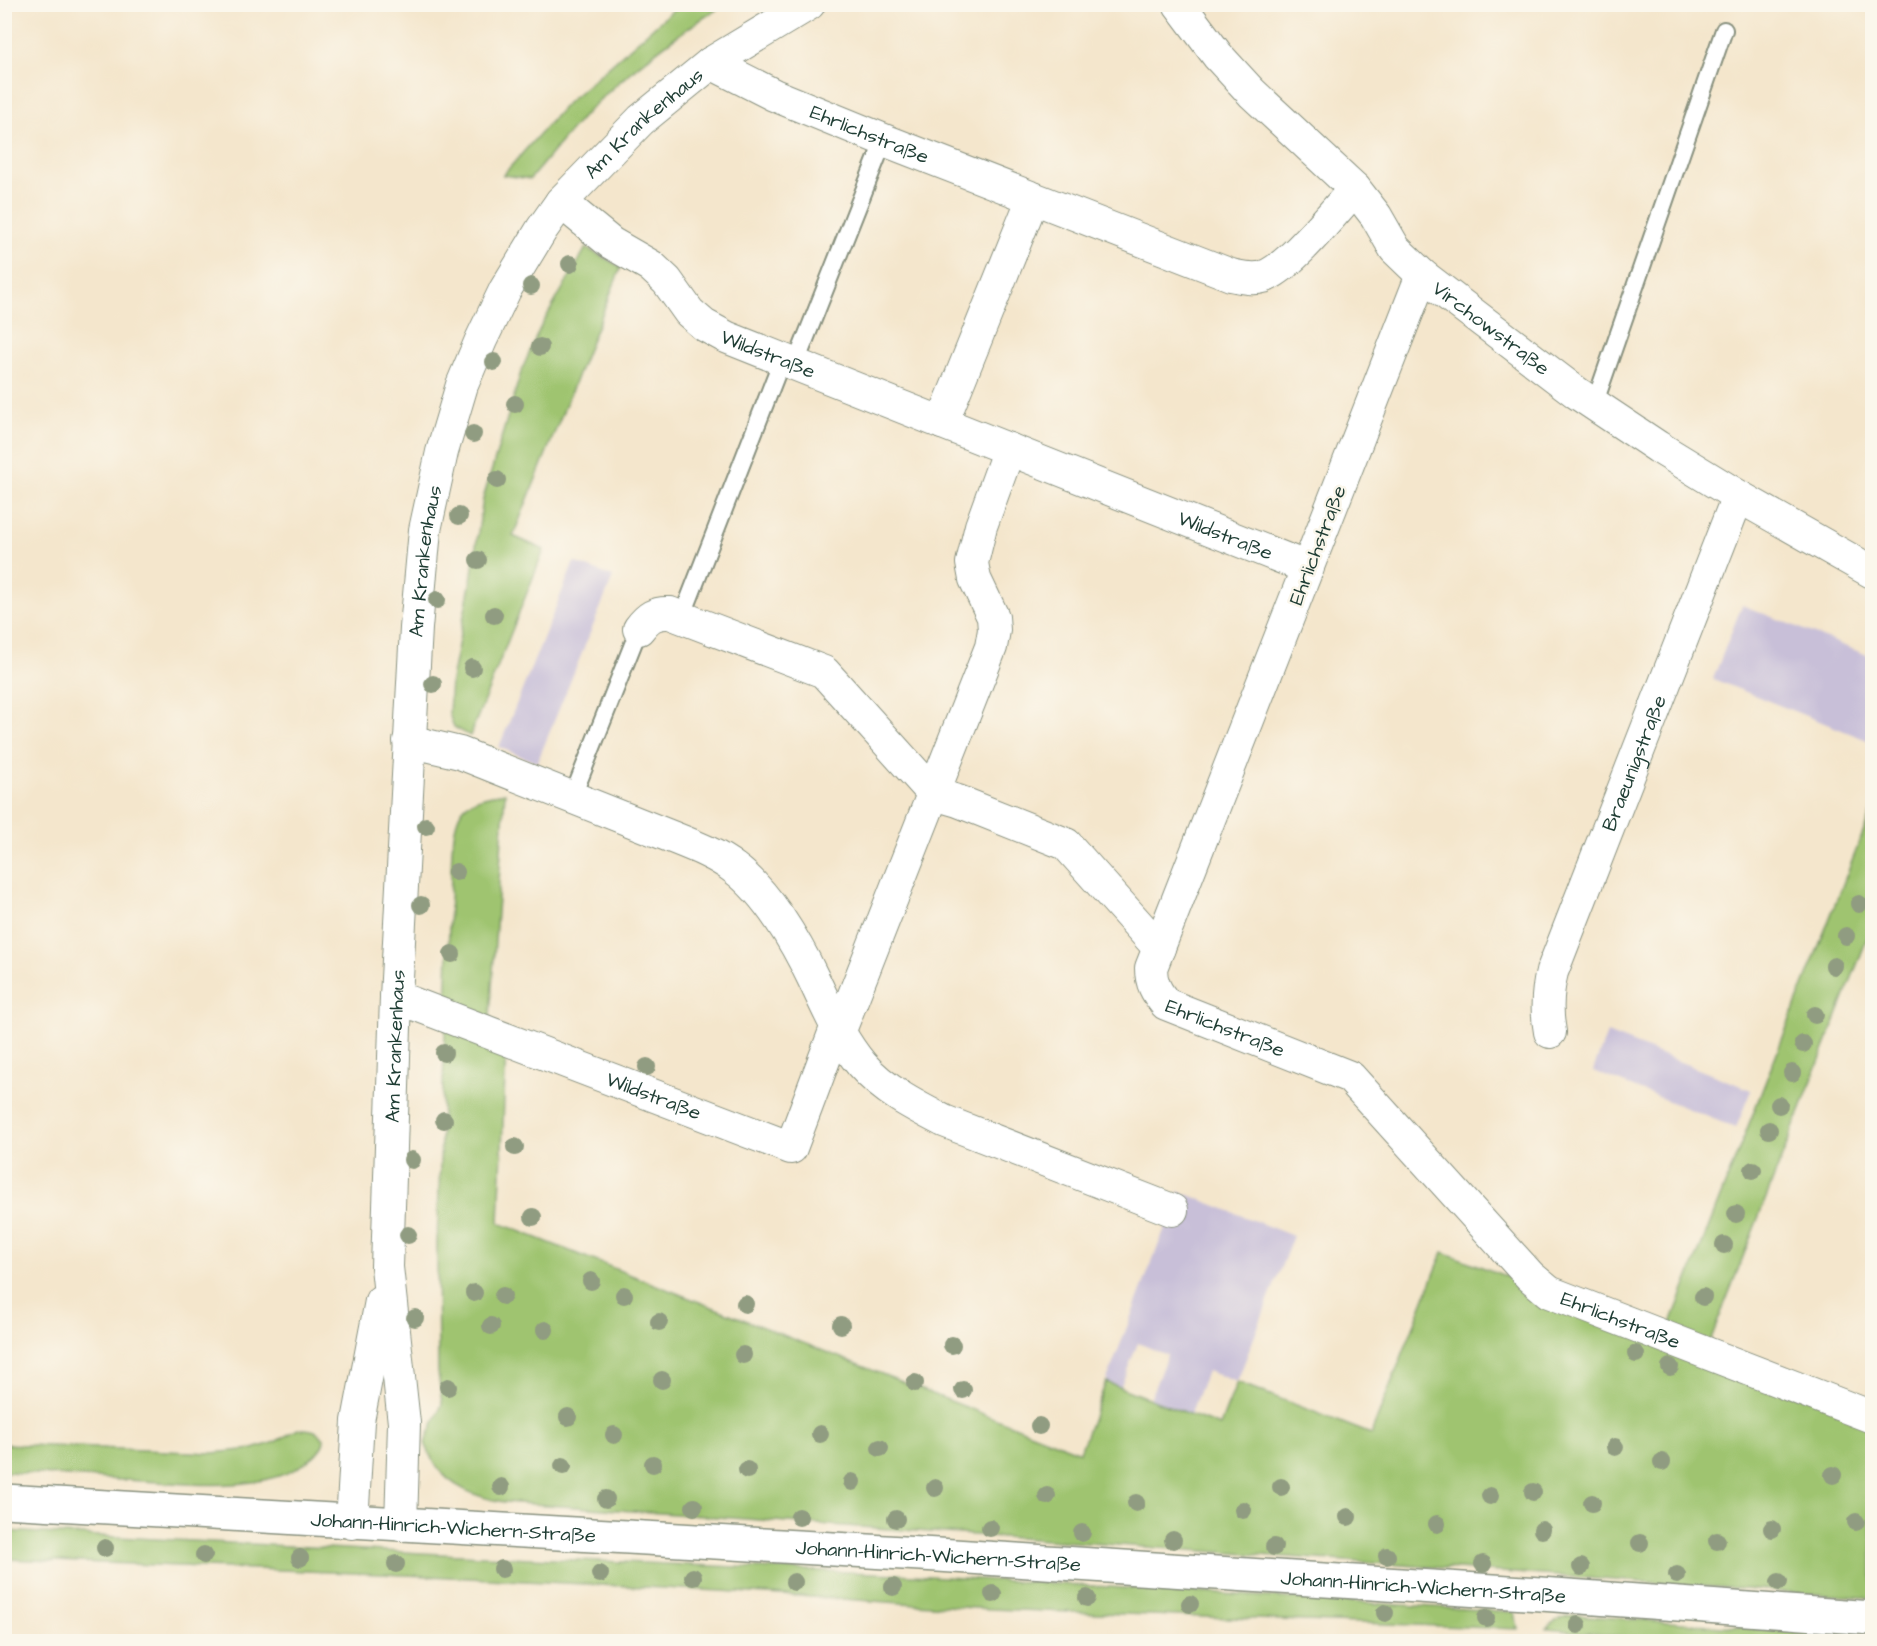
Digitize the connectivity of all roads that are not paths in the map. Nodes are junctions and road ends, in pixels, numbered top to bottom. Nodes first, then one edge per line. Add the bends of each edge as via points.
1 (808, 4) edge
2 (1179, 4) edge
3 (1724, 30) dead end
4 (711, 63) junction
5 (884, 140) junction
6 (1355, 189) junction
7 (1032, 198) junction
8 (561, 202) junction
9 (1422, 275) junction
10 (788, 362) junction
11 (1594, 405) junction
12 (942, 423) junction
13 (1009, 449) junction
14 (1738, 496) junction
15 (1308, 568) junction
16 (1872, 572) edge
17 (682, 617) junction
18 (639, 629) joint
19 (409, 741) junction
20 (934, 794) junction
21 (572, 798) junction
22 (1159, 948) junction
23 (396, 997) junction
24 (837, 1031) junction
25 (1550, 1032) dead end
26 (1172, 1210) dead end
27 (387, 1267) junction
28 (1872, 1417) edge
29 (4, 1502) edge
30 (352, 1523) junction
31 (401, 1525) junction
32 (1872, 1618) edge

1 - 4 street, Am Krankenhaus
2 - 6 street, Virchowstraße via 1252,93
3 - 11 lane
4 - 5 street, Ehrlichstraße via 774,95
4 - 8 street, Am Krankenhaus via 640,120
5 - 7 street, Ehrlichstraße
5 - 10 lane
6 - 7 street, Ehrlichstraße via 1289,260 1262,278 1231,275
6 - 9 street, Virchowstraße via 1395,249
7 - 12 street
8 - 10 street, Wildstraße via 611,243 651,266 704,325 726,338
8 - 19 street, Am Krankenhaus via 505,290 481,340 462,385 442,452 425,531
9 - 11 street, Virchowstraße
9 - 15 street, Ehrlichstraße
10 - 12 street, Wildstraße
10 - 17 lane
11 - 14 street, Virchowstraße
12 - 13 street, Wildstraße
13 - 15 street, Wildstraße
13 - 20 street, Wildstraße via 972,563 975,579 993,617 991,647
14 - 16 street, Virchowstraße
14 - 25 street, Braeunigstraße via 1552,972 1547,1003
15 - 22 street, Ehrlichstraße
17 - 18 street via 661,612 652,615
17 - 20 street via 824,672
18 - 21 lane
19 - 21 street via 460,753
19 - 23 street, Am Krankenhaus
20 - 22 street via 1066,844
20 - 24 street, Wildstraße
21 - 24 street via 686,842 734,868 774,910 812,976
22 - 28 street, Ehrlichstraße via 1151,978 1166,1004 1350,1077 1530,1276 1549,1292
23 - 24 street, Wildstraße via 791,1148
23 - 27 street, Am Krankenhaus
24 - 26 street via 862,1065 887,1089 915,1106 944,1121
27 - 30 street, Am Krankenhaus via 358,1421
27 - 31 street, Am Krankenhaus via 404,1423
29 - 30 street, Johann-Hinrich-Wichern-Straße
30 - 31 street, Johann-Hinrich-Wichern-Straße
31 - 32 street, Johann-Hinrich-Wichern-Straße via 938,1555

